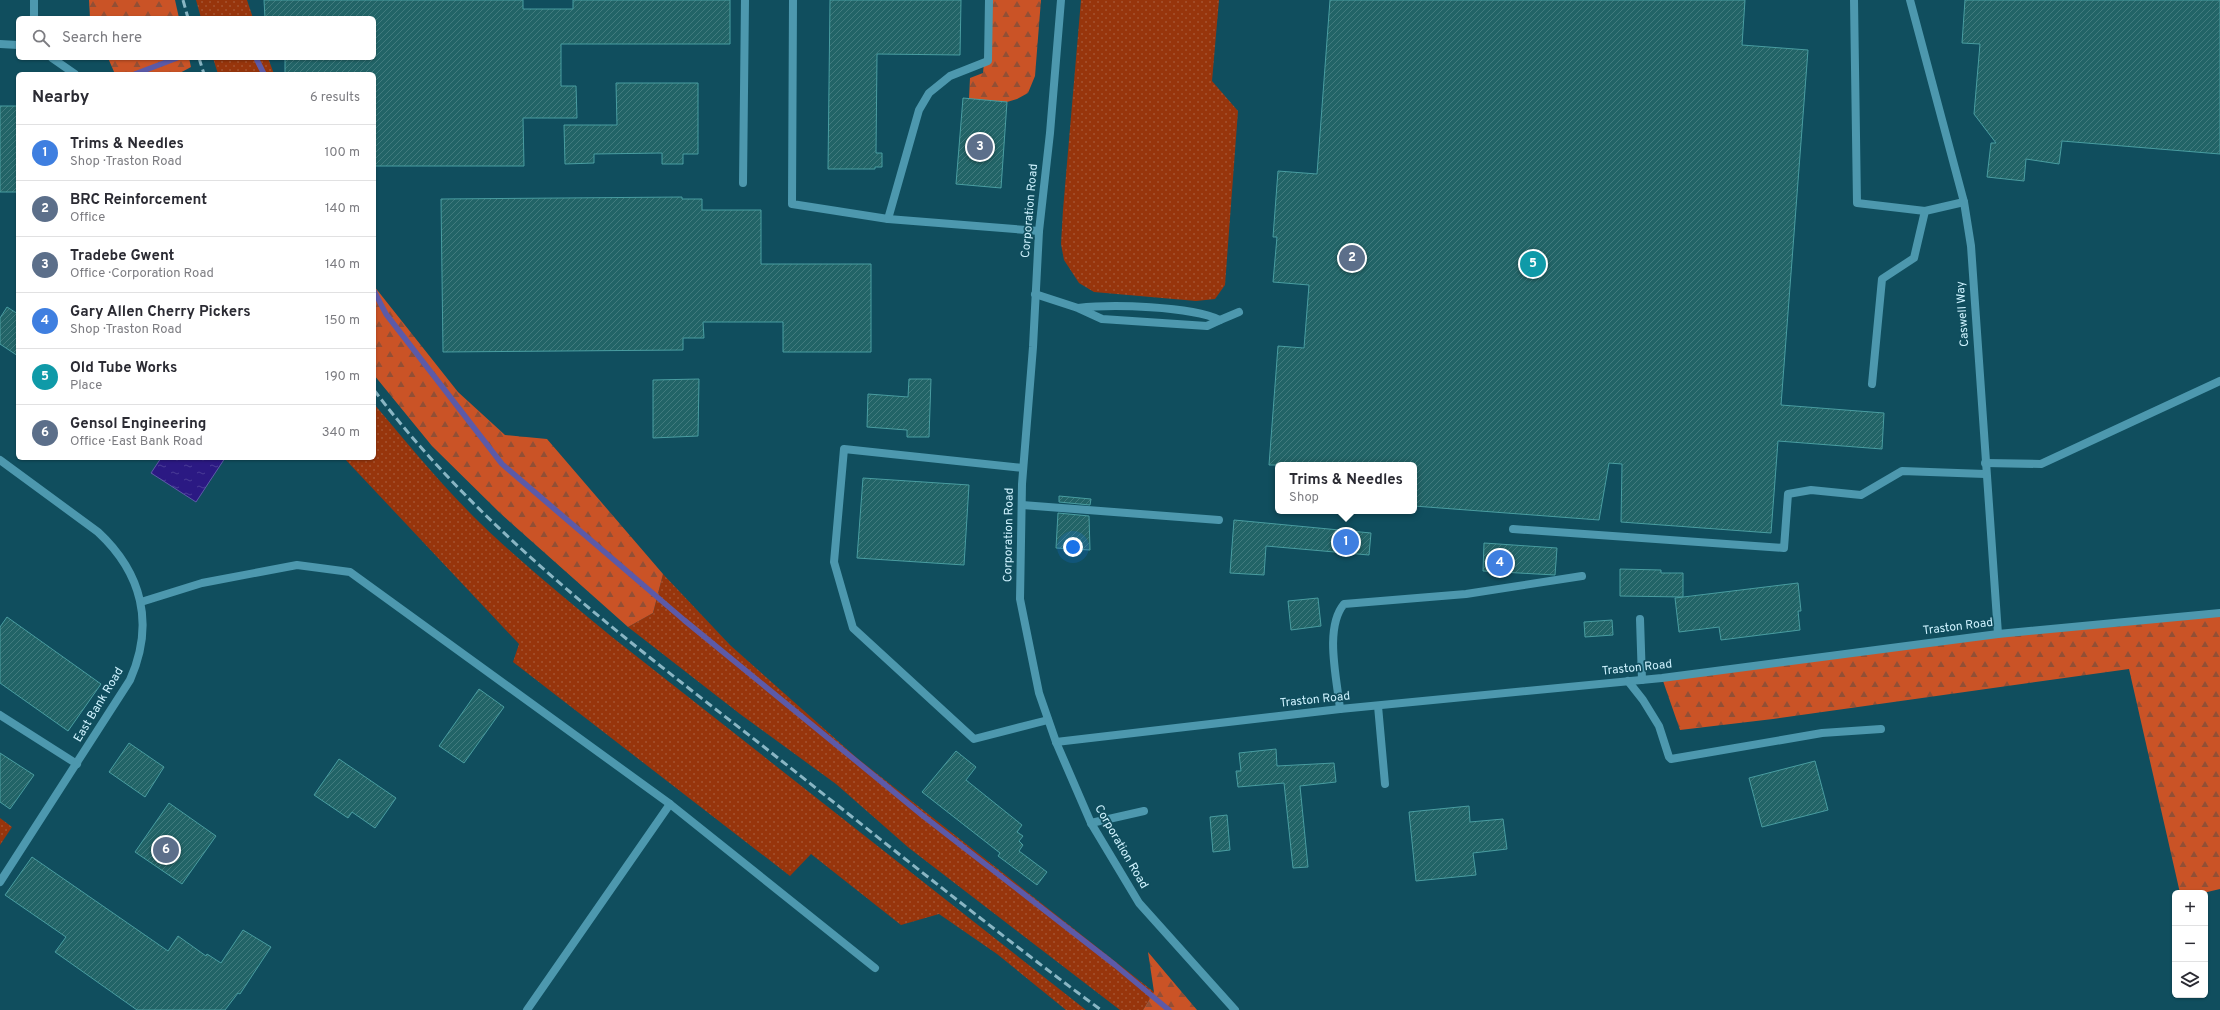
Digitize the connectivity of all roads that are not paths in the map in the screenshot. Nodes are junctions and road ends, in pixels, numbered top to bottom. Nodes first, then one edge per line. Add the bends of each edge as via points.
1 (34, 0) edge
2 (744, 0) edge
3 (793, 0) edge
4 (989, 0) edge
5 (1061, 0) edge
6 (1854, 0) edge
7 (1910, 0) edge
8 (34, 16) edge
9 (0, 44) edge
10 (16, 45) edge
11 (55, 60) edge
12 (71, 72) edge
13 (743, 183) dead end
14 (1964, 202) junction
15 (1925, 211) junction
16 (888, 219) junction
17 (1039, 232) junction
18 (1035, 294) junction
19 (1078, 308) junction
20 (1239, 312) dead end
21 (1220, 320) junction
22 (2220, 381) edge
23 (1872, 384) dead end
24 (0, 460) edge
25 (1985, 463) junction
26 (1023, 468) junction
27 (1985, 474) junction
28 (1022, 505) junction
29 (1219, 520) dead end
30 (1513, 529) dead end
31 (1582, 576) dead end
32 (141, 602) junction
33 (2220, 613) edge
34 (1640, 619) dead end
35 (1998, 634) junction
36 (1642, 680) junction
37 (1628, 681) junction
38 (1378, 706) junction
39 (1340, 709) junction
40 (0, 715) edge
41 (1048, 720) junction
42 (1881, 729) dead end
43 (1056, 742) junction
44 (77, 764) junction
45 (1385, 784) dead end
46 (670, 804) junction
47 (1144, 811) dead end
48 (1091, 823) junction
49 (0, 882) edge
50 (875, 968) dead end
51 (527, 1010) edge
52 (1235, 1010) edge

1 - 8 street
2 - 13 street
3 - 16 street via 792,204
4 - 16 street via 988,61 950,76 929,93 919,110
5 - 17 street, Corporation Road
6 - 15 street via 1857,203
7 - 14 street, Caswell Way
9 - 10 street
11 - 12 street
14 - 15 street
14 - 25 street, Caswell Way via 1971,246
15 - 23 street via 1914,258 1882,279
16 - 17 street
17 - 18 street, Corporation Road
18 - 19 street
18 - 26 street, Corporation Road
19 - 21 street via 1102,305 1159,309 1206,314
19 - 21 street via 1102,319 1207,326
20 - 21 street
22 - 25 street via 2041,464
24 - 32 street, East Bank Road via 112,545 128,567
25 - 27 street, Caswell Way
26 - 28 street, Corporation Road
26 - 41 street via 844,449 834,562 853,628 974,740
27 - 30 street via 1902,471 1861,495 1811,490 1788,494 1784,548
27 - 35 street, Caswell Way
28 - 29 street
28 - 41 street, Corporation Road via 1020,599 1036,682
31 - 39 street via 1466,594 1344,604 1335,623 1333,641
32 - 44 street, East Bank Road via 141,633 136,666 120,698
32 - 46 street via 202,583 297,564 350,572
33 - 35 street, Traston Road
34 - 36 street
35 - 36 street, Traston Road
36 - 37 street, Traston Road
37 - 38 street, Traston Road
37 - 42 street via 1658,726 1671,759 1822,734
38 - 39 street, Traston Road
38 - 45 street
39 - 43 street, Traston Road
40 - 44 street
41 - 43 street, Corporation Road
43 - 48 street, Corporation Road
44 - 49 street, East Bank Road
46 - 50 street
46 - 51 street
47 - 48 street
48 - 52 street, Corporation Road via 1139,903

